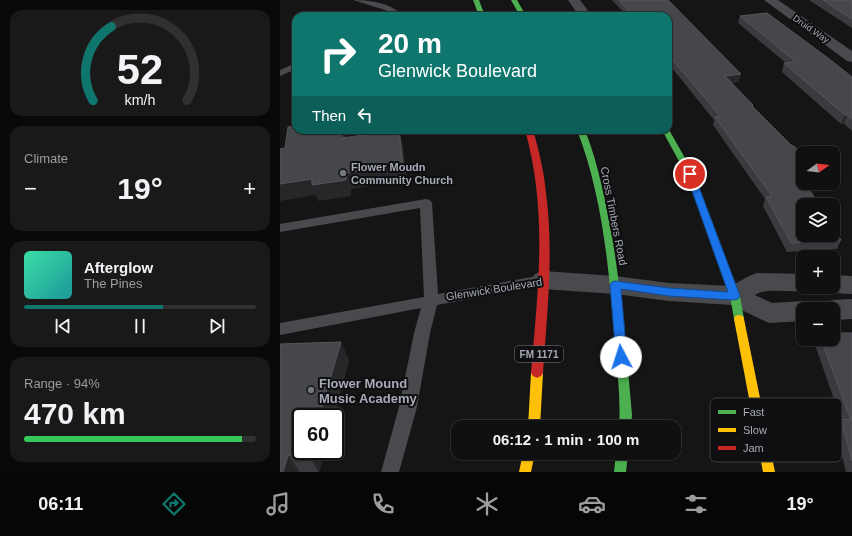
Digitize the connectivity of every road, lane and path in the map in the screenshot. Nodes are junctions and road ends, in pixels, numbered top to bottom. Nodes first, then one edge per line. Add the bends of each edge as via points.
1 (357, 0) edge
2 (476, 0) edge
3 (514, 0) edge
4 (574, 0) edge
5 (770, 0) edge
6 (394, 12) edge
7 (480, 12) edge
8 (521, 12) edge
9 (583, 12) edge
10 (852, 58) edge
11 (292, 68) edge
12 (280, 74) edge
13 (529, 134) edge
14 (583, 134) edge
15 (668, 134) edge
16 (280, 228) edge
17 (543, 280) junction
18 (796, 283) edge
19 (840, 284) edge
20 (615, 285) junction
21 (852, 285) edge
22 (734, 296) junction
23 (431, 300) junction
24 (852, 309) edge
25 (840, 310) edge
26 (796, 311) edge
27 (280, 328) edge
28 (754, 398) edge
29 (534, 420) edge
30 (626, 420) edge
31 (528, 460) edge
32 (621, 460) edge
33 (767, 462) edge
34 (390, 472) edge
35 (525, 472) edge
36 (620, 472) edge
37 (769, 472) edge

1 - 6 lane
2 - 7 main road
3 - 8 main road
4 - 9 street
5 - 10 street, Druid Way
11 - 12 lane
13 - 17 main road, FM 1171 via 536,155 544,213
14 - 20 main road, Cross Timbers Road via 603,209
15 - 22 main road via 690,174
16 - 23 lane via 426,203
17 - 20 street, Glenwick Boulevard
17 - 23 lane, Glenwick Boulevard
17 - 29 main road, FM 1171
18 - 22 street via 757,282
19 - 21 street
20 - 22 street, Glenwick Boulevard
20 - 30 main road, Cross Timbers Road
22 - 26 street, Glenwick Boulevard via 768,312
22 - 28 main road
23 - 27 lane, Glenwick Boulevard
23 - 34 lane via 408,407
24 - 25 street
31 - 35 main road
32 - 36 main road
33 - 37 main road

